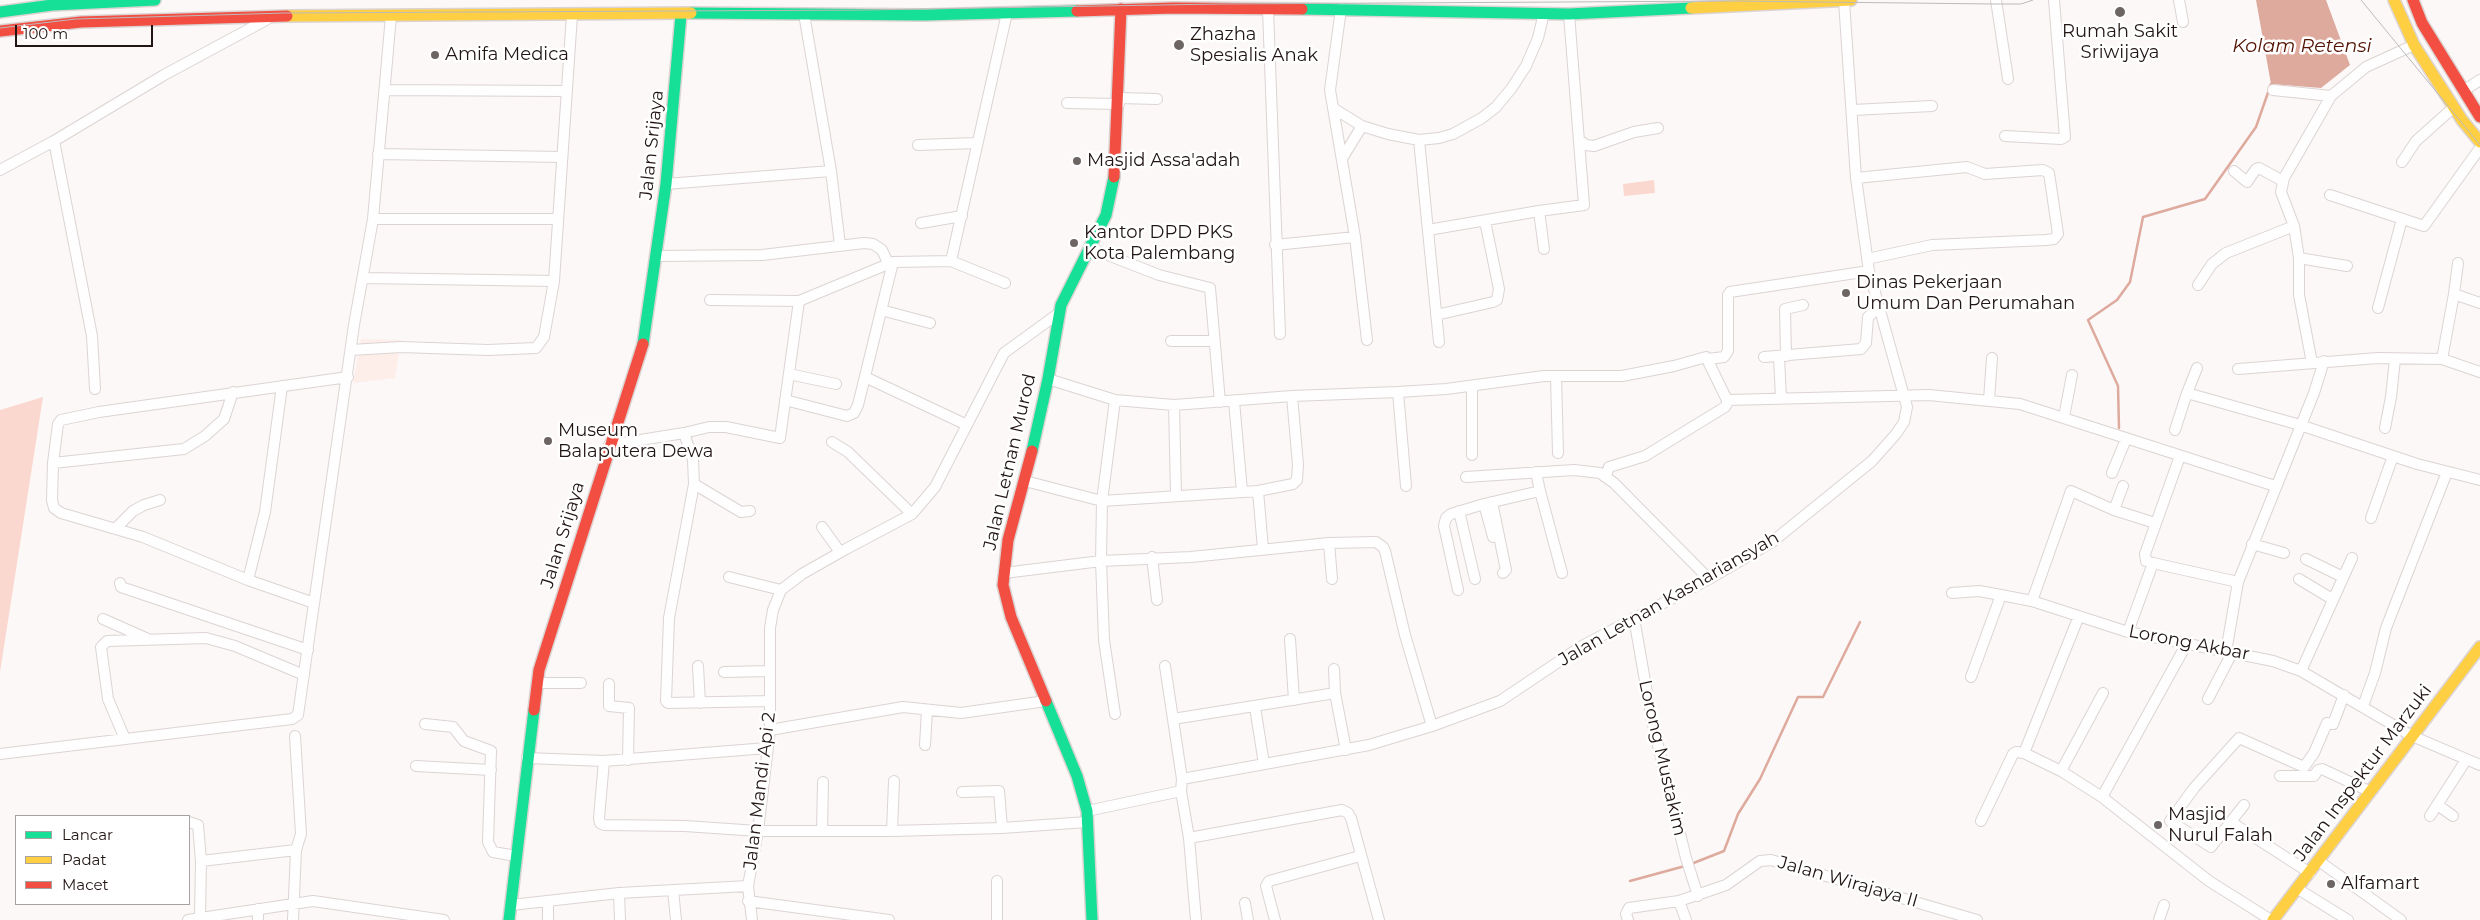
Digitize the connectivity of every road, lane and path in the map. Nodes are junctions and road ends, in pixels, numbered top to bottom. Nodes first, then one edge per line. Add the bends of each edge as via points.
1 (155, 0) edge
2 (338, 0) edge
3 (1847, 0) edge
4 (1996, 0) edge
5 (2054, 0) edge
6 (2179, 0) edge
7 (2394, 0) edge
8 (2417, 1) edge
9 (51, 3) edge
10 (1382, 4) edge
11 (1268, 8) junction
12 (1121, 9) junction
13 (1341, 9) junction
14 (0, 12) edge
15 (1007, 13) junction
16 (681, 14) junction
17 (804, 14) junction
18 (1544, 14) junction
19 (1569, 14) junction
20 (572, 15) junction
21 (274, 16) junction
22 (391, 16) junction
23 (339, 17) junction
24 (2183, 22) dead end
25 (0, 31) edge
26 (2414, 45) junction
27 (2008, 79) dead end
28 (2480, 80) edge
29 (385, 90) junction
30 (2273, 90) dead end
31 (567, 91) junction
32 (2463, 91) junction
33 (2331, 96) junction
34 (1157, 99) dead end
35 (1119, 101) junction
36 (1067, 103) dead end
37 (1932, 106) dead end
38 (2454, 107) junction
39 (1333, 108) junction
40 (1853, 110) junction
41 (2480, 117) edge
42 (1362, 126) junction
43 (1658, 128) dead end
44 (2005, 136) dead end
45 (1419, 140) junction
46 (1579, 140) junction
47 (54, 141) junction
48 (2480, 142) edge
49 (977, 143) junction
50 (918, 145) dead end
51 (2480, 148) edge
52 (378, 154) junction
53 (562, 157) junction
54 (1343, 157) junction
55 (2402, 162) dead end
56 (0, 170) edge
57 (831, 171) junction
58 (2234, 172) dead end
59 (1856, 178) junction
60 (2283, 181) junction
61 (666, 184) junction
62 (2330, 195) dead end
63 (1539, 211) junction
64 (962, 216) junction
65 (372, 219) junction
66 (558, 219) junction
67 (2402, 219) junction
68 (1485, 221) junction
69 (921, 223) dead end
70 (2294, 226) junction
71 (1428, 230) junction
72 (1355, 237) junction
73 (840, 245) junction
74 (1275, 245) junction
75 (1090, 248) junction
76 (1544, 249) dead end
77 (657, 256) junction
78 (2299, 258) junction
79 (1868, 259) junction
80 (950, 261) junction
81 (891, 263) junction
82 (2458, 263) dead end
83 (2347, 266) dead end
84 (1869, 270) junction
85 (364, 278) junction
86 (554, 281) junction
87 (1005, 283) dead end
88 (2198, 285) dead end
89 (2454, 294) junction
90 (710, 300) dead end
91 (798, 301) junction
92 (2480, 302) edge
93 (1803, 305) dead end
94 (1878, 308) junction
95 (2378, 308) dead end
96 (881, 310) junction
97 (1059, 313) junction
98 (1436, 315) junction
99 (930, 323) dead end
100 (1280, 334) dead end
101 (1367, 340) dead end
102 (1170, 341) dead end
103 (1213, 341) junction
104 (1439, 342) dead end
105 (351, 350) junction
106 (1764, 356) dead end
107 (1783, 356) junction
108 (1992, 358) dead end
109 (1708, 359) junction
110 (2395, 359) junction
111 (2442, 360) junction
112 (2324, 361) junction
113 (2312, 363) junction
114 (2197, 368) dead end
115 (2238, 369) dead end
116 (2480, 372) edge
117 (789, 374) junction
118 (2072, 375) dead end
119 (1556, 376) junction
120 (348, 377) junction
121 (865, 377) junction
122 (1048, 378) junction
123 (836, 384) dead end
124 (282, 386) junction
125 (1472, 386) junction
126 (95, 389) dead end
127 (233, 392) junction
128 (1398, 392) junction
129 (2187, 393) junction
130 (1905, 395) junction
131 (1292, 396) junction
132 (1781, 398) junction
133 (785, 400) junction
134 (1115, 400) junction
135 (1729, 400) junction
136 (1989, 400) junction
137 (1234, 401) junction
138 (1220, 402) junction
139 (1174, 405) junction
140 (2064, 417) junction
141 (967, 425) junction
142 (2300, 425) junction
143 (2385, 428) dead end
144 (2175, 430) dead end
145 (684, 433) junction
146 (2126, 439) junction
147 (832, 442) dead end
148 (609, 445) junction
149 (1558, 453) dead end
150 (1472, 455) dead end
151 (2180, 456) junction
152 (2393, 456) junction
153 (53, 464) junction
154 (1536, 472) junction
155 (2447, 472) junction
156 (2112, 473) dead end
157 (1606, 476) junction
158 (1466, 477) dead end
159 (2480, 480) edge
160 (1025, 481) junction
161 (694, 484) junction
162 (1406, 486) dead end
163 (2123, 486) dead end
164 (2275, 486) junction
165 (1242, 491) junction
166 (1258, 491) junction
167 (1540, 492) junction
168 (1176, 495) junction
169 (160, 500) dead end
170 (1102, 501) junction
171 (1488, 503) junction
172 (2114, 510) junction
173 (750, 511) dead end
174 (1459, 511) junction
175 (912, 514) junction
176 (2371, 518) dead end
177 (2155, 523) junction
178 (822, 527) dead end
179 (116, 528) junction
180 (1329, 543) junction
181 (2252, 544) junction
182 (1263, 550) junction
183 (840, 552) junction
184 (2284, 553) dead end
185 (1152, 557) junction
186 (2352, 558) dead end
187 (2306, 559) dead end
188 (1101, 561) junction
189 (2153, 563) junction
190 (1004, 573) junction
191 (1562, 574) dead end
192 (729, 577) dead end
193 (2343, 577) junction
194 (1332, 579) dead end
195 (1709, 579) junction
196 (2299, 579) dead end
197 (248, 580) junction
198 (1475, 580) dead end
199 (2238, 582) junction
200 (120, 583) dead end
201 (781, 590) junction
202 (1458, 590) dead end
203 (1952, 593) dead end
204 (2001, 595) junction
205 (1157, 600) dead end
206 (2332, 600) junction
207 (2032, 601) junction
208 (314, 603) junction
209 (2079, 616) junction
210 (1634, 618) junction
211 (103, 619) dead end
212 (2128, 632) junction
213 (1290, 640) dead end
214 (152, 641) junction
215 (2186, 644) junction
216 (2480, 647) edge
217 (308, 650) junction
218 (2229, 652) junction
219 (698, 666) dead end
220 (1165, 666) dead end
221 (1334, 669) dead end
222 (770, 671) junction
223 (2301, 671) junction
224 (724, 672) dead end
225 (304, 675) junction
226 (1971, 677) dead end
227 (537, 683) junction
228 (582, 683) dead end
229 (609, 684) dead end
230 (1336, 693) junction
231 (2103, 693) dead end
232 (2344, 695) junction
233 (2208, 699) dead end
234 (1294, 700) junction
235 (770, 701) junction
236 (1046, 701) junction
237 (700, 703) junction
238 (2363, 706) junction
239 (1255, 707) junction
240 (928, 710) junction
241 (1115, 714) dead end
242 (1173, 719) junction
243 (425, 724) dead end
244 (1429, 727) junction
245 (770, 730) junction
246 (295, 736) dead end
247 (2412, 736) junction
248 (126, 739) junction
249 (925, 745) dead end
250 (768, 748) junction
251 (1346, 750) junction
252 (2024, 753) junction
253 (0, 754) edge
254 (527, 758) junction
255 (628, 760) junction
256 (2466, 760) junction
257 (604, 761) junction
258 (1264, 764) junction
259 (2480, 765) edge
260 (416, 766) dead end
261 (491, 770) junction
262 (2061, 771) junction
263 (2280, 776) dead end
264 (1182, 779) junction
265 (894, 780) dead end
266 (823, 782) dead end
267 (1181, 791) junction
268 (2369, 791) junction
269 (962, 792) dead end
270 (2102, 797) junction
271 (2244, 805) dead end
272 (2439, 806) junction
273 (1087, 816) junction
274 (2430, 816) dead end
275 (2453, 816) dead end
276 (1981, 821) dead end
277 (190, 822) edge
278 (2231, 822) junction
279 (1002, 828) junction
280 (758, 831) junction
281 (822, 831) junction
282 (892, 831) junction
283 (1189, 838) junction
284 (296, 850) junction
285 (516, 856) junction
286 (1360, 856) junction
287 (201, 861) junction
288 (2319, 861) junction
289 (2310, 873) junction
290 (997, 881) dead end
291 (748, 886) junction
292 (2298, 889) junction
293 (673, 890) junction
294 (619, 894) junction
295 (1698, 896) junction
296 (548, 901) junction
297 (748, 901) junction
298 (1680, 901) junction
299 (1245, 903) dead end
300 (293, 904) junction
301 (511, 905) junction
302 (2164, 905) dead end
303 (258, 909) junction
304 (194, 919) edge
305 (258, 920) edge
306 (293, 920) edge
307 (444, 920) edge
308 (509, 920) edge
309 (548, 920) edge
310 (620, 920) edge
311 (676, 920) edge
312 (752, 920) edge
313 (889, 920) edge
314 (998, 920) edge
315 (1092, 920) edge
316 (1196, 920) edge
317 (1248, 920) edge
318 (1275, 920) edge
319 (1380, 920) edge
320 (1628, 920) edge
321 (1686, 920) edge
322 (1977, 920) edge
323 (2159, 920) edge
324 (2272, 920) edge
325 (2348, 920) edge
326 (2401, 920) edge

1 - 9 main road
2 - 23 main road
3 - 19 main road
3 - 40 street, Jalan Letnan Kasnariansyah
4 - 27 street
5 - 44 street via 2065,138
6 - 24 street
7 - 26 main road
8 - 32 main road via 2422,23
9 - 14 main road
10 - 13 main road
10 - 18 main road
11 - 12 main road
11 - 13 main road
11 - 74 street
12 - 15 main road
12 - 35 main road, Jalan Letnan Murod
13 - 39 street via 1329,83
15 - 17 main road
15 - 49 street
16 - 17 main road
16 - 20 main road
16 - 61 main road, Jalan Srijaya
17 - 57 street
18 - 19 main road
18 - 45 street via 1526,66 1496,106 1453,134
19 - 46 street
20 - 22 main road
20 - 31 street
21 - 23 main road
21 - 25 main road via 81,22
21 - 47 street via 164,75
22 - 23 main road
22 - 29 street
26 - 33 street via 2366,67
26 - 38 main road
28 - 32 street
29 - 31 street
29 - 52 street
30 - 33 street
31 - 53 street
32 - 41 main road
33 - 60 street
34 - 35 street
35 - 36 street
35 - 75 main road, Jalan Letnan Murod via 1113,185 1106,215
37 - 40 street
38 - 48 main road
38 - 55 street via 2416,141
39 - 42 street
39 - 54 street
40 - 59 street, Jalan Letnan Kasnariansyah
42 - 45 street
42 - 54 street
43 - 46 street via 1634,132 1594,146 1586,146
45 - 71 street
46 - 63 street via 1584,205
47 - 56 street
47 - 126 street via 92,336
49 - 50 street
49 - 64 street
51 - 67 street via 2425,226
52 - 53 street
52 - 65 street
53 - 66 street
54 - 72 street
57 - 61 street
57 - 73 street
58 - 60 street via 2247,182 2259,168
59 - 79 street, Jalan Letnan Kasnariansyah
59 - 79 street via 1967,167 1986,174 2043,170 2049,173 2058,234 2054,240 1944,244
60 - 70 street via 2281,192
61 - 77 main road, Jalan Srijaya
62 - 67 street
63 - 68 street
63 - 76 street
64 - 69 street
64 - 80 street
65 - 66 street
65 - 85 street
66 - 86 street
67 - 95 street
68 - 71 street
68 - 98 street via 1499,289 1497,300
70 - 78 street
70 - 88 street via 2226,253 2212,264
71 - 98 street
72 - 74 street
72 - 101 street
73 - 77 street via 762,255
73 - 81 street via 873,244
74 - 100 street
75 - 97 main road, Jalan Letnan Murod via 1065,293
75 - 103 street via 1159,275 1209,287
77 - 148 main road, Jalan Srijaya via 640,357
78 - 83 street
78 - 113 street via 2299,295
79 - 84 street, Jalan Letnan Kasnariansyah
80 - 81 street
80 - 87 street
81 - 91 street
81 - 96 street
82 - 89 street
84 - 94 street, Jalan Letnan Kasnariansyah
84 - 109 street via 1730,292 1728,351 1724,356
85 - 86 street
85 - 105 street
86 - 105 street via 545,333 536,348
89 - 92 street
89 - 111 street
90 - 91 street
91 - 117 street
93 - 107 street via 1785,309
94 - 107 street via 1868,317 1866,343 1861,348
94 - 130 street, Jalan Letnan Kasnariansyah
96 - 99 street
96 - 121 street
97 - 122 main road, Jalan Letnan Murod
97 - 141 street via 1004,353
98 - 104 street
102 - 103 street
103 - 138 street
105 - 120 street
106 - 107 street
107 - 132 street
108 - 136 street
109 - 119 street via 1704,357 1622,376
109 - 135 street via 1724,398
110 - 111 street
110 - 112 street
110 - 143 street
111 - 116 street
112 - 113 street
112 - 142 street
113 - 115 street
114 - 129 street
117 - 123 street
117 - 133 street
118 - 140 street
119 - 125 street
119 - 149 street
120 - 124 street
120 - 208 street
121 - 133 street via 858,405 850,416
121 - 141 street
122 - 134 street
122 - 160 main road, Jalan Letnan Murod
124 - 127 street
124 - 197 street via 265,512
125 - 128 street
125 - 150 street
127 - 153 street via 224,419 184,449
127 - 153 street via 61,420
128 - 131 street
128 - 162 street
129 - 142 street
129 - 144 street
130 - 132 street
130 - 136 street
130 - 195 street, Jalan Letnan Kasnariansyah via 1904,422 1872,461 1772,542
131 - 137 street
131 - 166 street via 1297,480 1293,484
132 - 135 street
133 - 145 street via 780,438 726,427 708,427
134 - 139 street
134 - 170 street
135 - 157 street via 1725,407 1645,456 1609,467
136 - 140 street via 2028,405
137 - 138 street
137 - 165 street
138 - 139 street
139 - 168 street
140 - 146 street
141 - 175 street via 935,487
142 - 152 street
142 - 164 street
145 - 148 street
145 - 161 street via 693,460
146 - 151 street
146 - 156 street
147 - 175 street via 848,452
148 - 227 main road, Jalan Srijaya
151 - 164 street
151 - 177 street
152 - 155 street
152 - 176 street
153 - 179 street via 54,508
154 - 157 street via 1590,470
154 - 158 street
154 - 167 street
155 - 159 street
155 - 238 street via 2386,628
157 - 195 street
160 - 170 street
160 - 190 main road, Jalan Letnan Murod via 1008,540
161 - 173 street via 741,512
161 - 237 street via 669,618 666,701
163 - 172 street
164 - 181 street
165 - 166 street
165 - 168 street
166 - 182 street
167 - 171 street
167 - 191 street
168 - 170 street
169 - 179 street via 133,511
170 - 188 street
171 - 171 street via 1505,573 1502,572
171 - 174 street
172 - 177 street
172 - 207 street via 2070,491
174 - 198 street
174 - 202 street via 1448,516 1444,524
175 - 183 street
177 - 189 street via 2145,556 2146,561
178 - 183 street
179 - 197 street
180 - 182 street
180 - 194 street
180 - 244 street via 1374,541 1383,547
181 - 184 street
181 - 199 street
182 - 185 street
183 - 201 street
185 - 188 street
185 - 205 street
186 - 193 street
187 - 193 street
188 - 190 street
188 - 241 street via 1104,640
189 - 199 street
189 - 212 street
190 - 236 main road, Jalan Letnan Murod via 1003,585 1011,617
192 - 201 street
193 - 206 street
195 - 210 street, Jalan Letnan Kasnariansyah
196 - 206 street
197 - 208 street
199 - 218 street
200 - 217 street via 120,587
201 - 222 street, Jalan Mandi Api 2 via 770,628
203 - 204 street, Lorong Akbar
204 - 207 street, Lorong Akbar
204 - 226 street
206 - 223 street
207 - 209 street, Lorong Akbar
208 - 217 street
209 - 212 street, Lorong Akbar
209 - 252 street
210 - 244 street, Jalan Letnan Kasnariansyah via 1582,646 1500,701
210 - 295 street, Lorong Mustakim via 1652,721
211 - 214 street
212 - 215 street, Lorong Akbar
213 - 234 street
214 - 225 street via 206,638 235,646
214 - 248 street via 107,641 102,648 108,699
215 - 218 street, Lorong Akbar
215 - 270 street
216 - 247 main road, Jalan Inspektur Marzuki
217 - 225 street
218 - 223 street, Lorong Akbar via 2273,661
218 - 233 street
219 - 237 street
220 - 242 street
221 - 230 street
222 - 224 street
222 - 235 street, Jalan Mandi Api 2
223 - 232 street, Lorong Akbar
225 - 248 street via 298,715 292,719
227 - 228 street
227 - 254 main road, Jalan Srijaya
229 - 255 street via 610,706 629,708
230 - 234 street
230 - 251 street
231 - 262 street
232 - 238 street, Lorong Akbar
232 - 278 street via 2333,724 2327,723 2304,767 2239,738 2194,788 2170,821 2211,847
234 - 239 street
235 - 237 street
235 - 245 street, Jalan Mandi Api 2
236 - 240 street via 961,713
236 - 273 main road, Jalan Letnan Murod via 1077,776
238 - 247 street, Lorong Akbar
239 - 242 street
239 - 258 street
240 - 245 street via 903,707
240 - 249 street
242 - 264 street
243 - 261 street via 453,727 464,741 489,749
244 - 251 street, Jalan Letnan Kasnariansyah
245 - 250 street, Jalan Mandi Api 2
246 - 284 street via 300,834
247 - 256 street, Lorong Akbar
247 - 268 main road, Jalan Inspektur Marzuki
248 - 253 street
250 - 255 street
250 - 280 street, Jalan Mandi Api 2
251 - 258 street, Jalan Letnan Kasnariansyah
252 - 262 street
252 - 276 street via 2012,754
254 - 257 street
254 - 285 main road, Jalan Srijaya
255 - 257 street
256 - 259 street, Lorong Akbar
256 - 272 street
257 - 280 street via 599,818 604,825
258 - 264 street, Jalan Letnan Kasnariansyah
260 - 261 street
261 - 285 street via 489,847 498,854
262 - 270 street
263 - 268 street via 2314,776 2322,769
264 - 267 street
265 - 282 street
266 - 281 street
267 - 273 street
267 - 283 street
268 - 288 main road, Jalan Inspektur Marzuki
269 - 279 street via 999,791
270 - 324 street via 2209,881
271 - 278 street
272 - 274 street
272 - 275 street
273 - 279 street
273 - 315 main road, Jalan Letnan Murod
277 - 287 street via 198,825
278 - 289 street
279 - 282 street
280 - 281 street
280 - 291 street, Jalan Mandi Api 2
281 - 282 street
283 - 286 street via 1342,810 1351,818
283 - 316 street
284 - 287 street
284 - 300 street
285 - 301 main road, Jalan Srijaya
286 - 318 street via 1266,883
286 - 319 street
287 - 304 street
288 - 289 main road, Jalan Inspektur Marzuki
288 - 326 street
289 - 292 main road, Jalan Inspektur Marzuki
290 - 314 street
291 - 293 street
291 - 297 street, Jalan Mandi Api 2
292 - 324 main road, Jalan Inspektur Marzuki
292 - 325 street
293 - 294 street
293 - 311 street
294 - 296 street
294 - 310 street
295 - 298 street, Jalan Wirajaya II
295 - 322 street, Jalan Wirajaya II via 1726,885 1760,861 1771,860
296 - 301 street
296 - 309 street
297 - 312 street, Jalan Mandi Api 2
297 - 313 street
298 - 320 street, Jalan Wirajaya II via 1629,908
298 - 321 street
299 - 317 street
300 - 303 street
300 - 306 street
300 - 307 street via 313,901
301 - 308 main road, Jalan Srijaya
302 - 323 street
303 - 304 street
303 - 305 street

